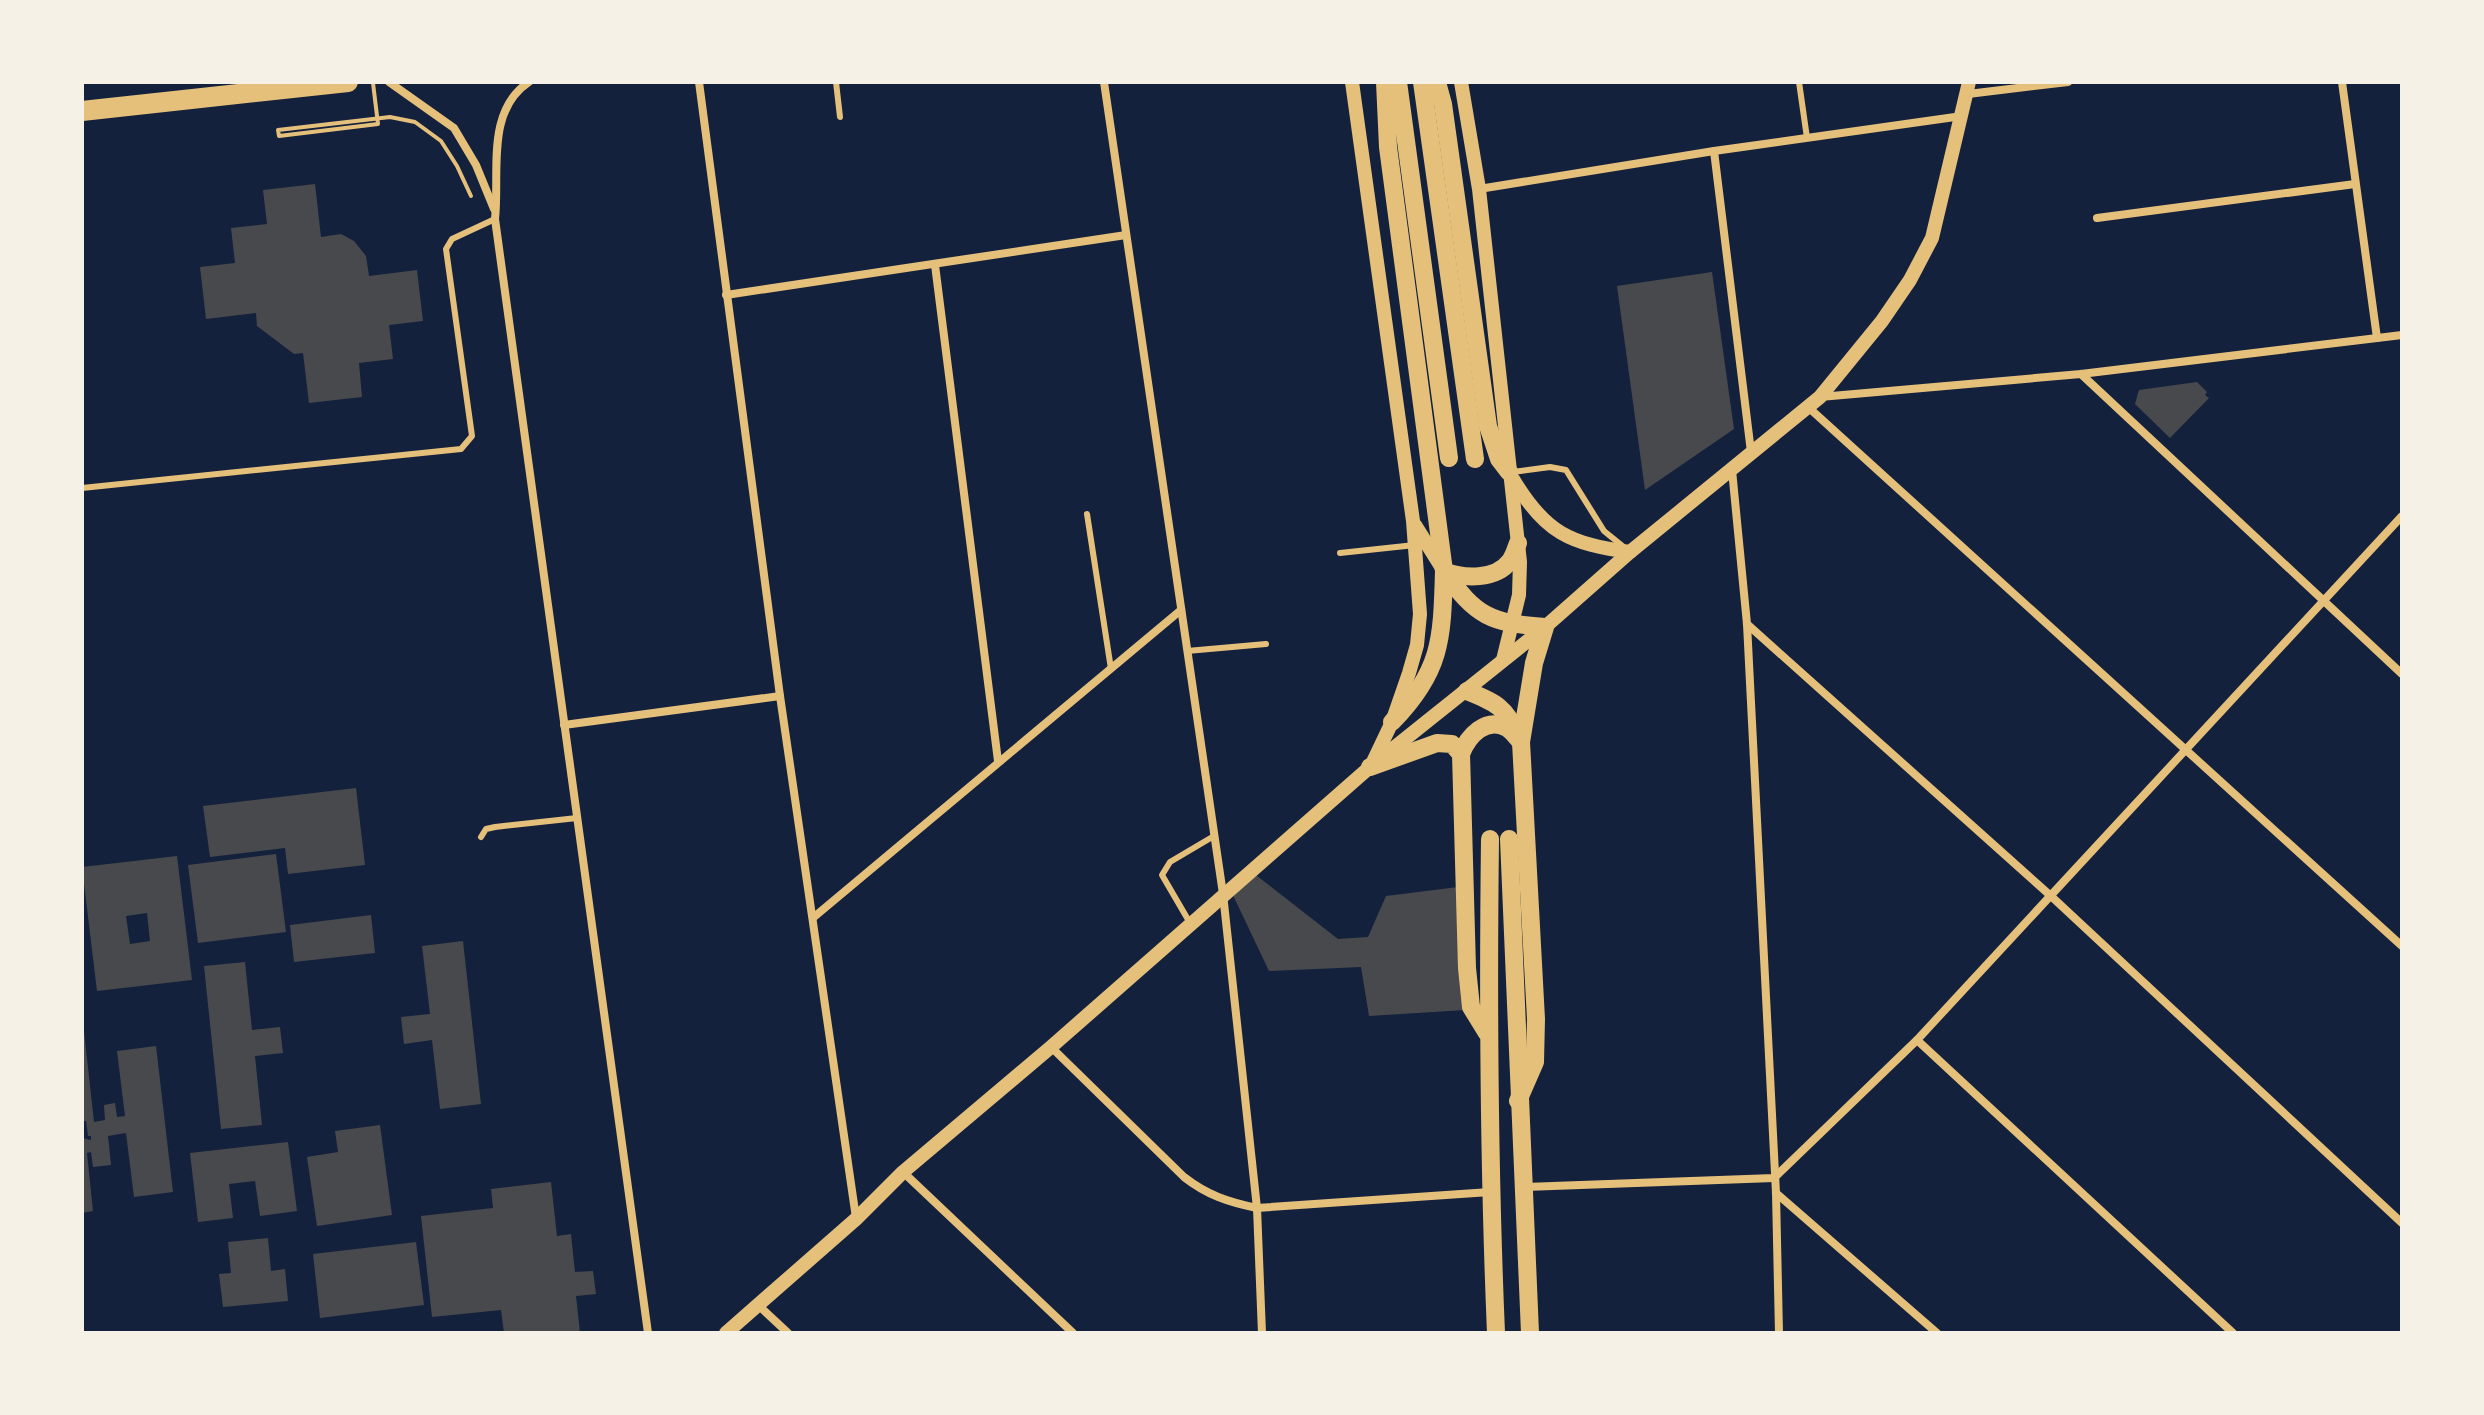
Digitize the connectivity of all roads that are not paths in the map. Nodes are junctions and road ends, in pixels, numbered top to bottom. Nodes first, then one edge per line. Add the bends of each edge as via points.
1 (348, 82) edge
2 (389, 82) edge
3 (529, 82) edge
4 (699, 82) edge
5 (836, 82) edge
6 (1104, 82) edge
7 (1352, 82) edge
8 (1385, 82) edge
9 (1398, 82) edge
10 (1422, 82) edge
11 (1437, 82) edge
12 (1461, 82) edge
13 (1799, 82) edge
14 (2068, 82) edge
15 (2342, 82) edge
16 (1968, 88) edge
17 (82, 111) edge
18 (1963, 116) junction
19 (840, 117) dead end
20 (1807, 138) junction
21 (1714, 151) junction
22 (2355, 184) junction
23 (1479, 189) junction
24 (495, 216) junction
25 (2097, 218) dead end
26 (1126, 235) junction
27 (935, 265) junction
28 (726, 295) junction
29 (2402, 335) edge
30 (2377, 338) junction
31 (2081, 374) junction
32 (1820, 397) junction
33 (1808, 407) junction
34 (1751, 452) junction
35 (1449, 458) dead end
36 (1475, 459) dead end
37 (1732, 469) junction
38 (1509, 472) junction
39 (82, 488) edge
40 (1087, 514) dead end
41 (2402, 516) edge
42 (1413, 521) junction
43 (1518, 543) junction
44 (1415, 545) junction
45 (1630, 552) junction
46 (1340, 553) dead end
47 (1444, 571) junction
48 (2323, 602) junction
49 (1181, 610) junction
50 (1747, 624) junction
51 (1514, 625) junction
52 (1545, 627) junction
53 (1266, 644) dead end
54 (1187, 651) junction
55 (1502, 661) junction
56 (1111, 669) junction
57 (2402, 674) edge
58 (1467, 691) junction
59 (780, 696) junction
60 (1392, 722) junction
61 (564, 725) junction
62 (1521, 742) junction
63 (2186, 751) junction
64 (1461, 754) junction
65 (998, 761) junction
66 (1370, 767) junction
67 (577, 818) junction
68 (1214, 836) junction
69 (481, 837) dead end
70 (1223, 894) junction
71 (2052, 897) junction
72 (814, 917) junction
73 (1190, 923) junction
74 (2402, 946) edge
75 (1487, 1033) junction
76 (1917, 1040) junction
77 (1051, 1047) junction
78 (1518, 1101) junction
79 (903, 1172) junction
80 (1774, 1178) junction
81 (1524, 1187) junction
82 (1490, 1192) junction
83 (1776, 1193) junction
84 (1257, 1208) junction
85 (856, 1219) junction
86 (2402, 1223) edge
87 (757, 1304) junction
88 (648, 1333) edge
89 (726, 1333) edge
90 (788, 1333) edge
91 (1073, 1333) edge
92 (1262, 1333) edge
93 (1496, 1333) edge
94 (1530, 1333) edge
95 (1779, 1333) edge
96 (1937, 1333) edge
97 (2233, 1333) edge

1 - 17 highway
2 - 24 street via 454,128 476,165
3 - 24 street via 514,91 501,119
4 - 28 street
5 - 19 lane
6 - 26 street
7 - 42 street
8 - 47 main road via 1388,147
9 - 35 main road
10 - 36 main road
11 - 38 main road via 1488,426
12 - 23 street
13 - 20 lane
14 - 16 street
15 - 22 street
16 - 18 street
18 - 20 street
18 - 32 street via 1932,238 1882,321
20 - 21 street
21 - 23 street
21 - 34 street
22 - 25 street
22 - 30 street
23 - 38 street
24 - 39 lane via 452,239 446,249 472,436 461,449
24 - 61 street
26 - 27 street
26 - 49 street
27 - 28 street
27 - 65 street
28 - 59 street
29 - 30 street
30 - 31 street
31 - 32 street
31 - 48 street
32 - 33 street
33 - 34 street
33 - 63 street
34 - 37 street
37 - 45 street
37 - 50 street
38 - 43 street
38 - 45 street via 1526,500 1563,536
38 - 45 lane via 1566,470 1604,531
40 - 56 lane
41 - 48 street
42 - 44 street
42 - 47 street
43 - 47 main road via 1510,561 1494,572 1467,576
43 - 51 street
44 - 46 lane
44 - 60 street via 1417,645
45 - 52 street
47 - 51 main road via 1479,612
47 - 60 main road via 1443,633 1430,670
48 - 57 street
48 - 63 street
49 - 54 street
49 - 56 street
50 - 71 street
50 - 80 street
51 - 52 main road
51 - 55 street
52 - 55 street
52 - 62 main road
53 - 54 lane
54 - 68 street
55 - 58 street
56 - 65 street
58 - 62 main road via 1492,700 1509,714
58 - 66 street
59 - 61 street
59 - 72 street
60 - 66 street
61 - 67 street
62 - 64 main road via 1506,728 1492,725 1471,735
62 - 78 main road via 1536,1019 1535,1062
63 - 71 street
63 - 74 street
64 - 66 main road via 1452,744 1437,743
64 - 75 main road via 1467,968 1471,1007
65 - 72 street
66 - 70 street
67 - 69 lane via 495,827
67 - 88 street
68 - 70 street
68 - 73 lane via 1170,862 1162,875
70 - 73 street
70 - 84 street
71 - 76 street
71 - 86 street
72 - 85 street
73 - 77 street
75 - 78 main road via 1500,839
75 - 82 main road
76 - 80 street
76 - 97 street
77 - 79 street
77 - 84 street via 1204,1193
78 - 81 main road
79 - 85 street
79 - 91 street
80 - 81 street
80 - 83 street
81 - 94 main road
82 - 84 street
82 - 93 main road
83 - 95 street
83 - 96 street
84 - 92 street
85 - 87 street
87 - 89 street
87 - 90 street

